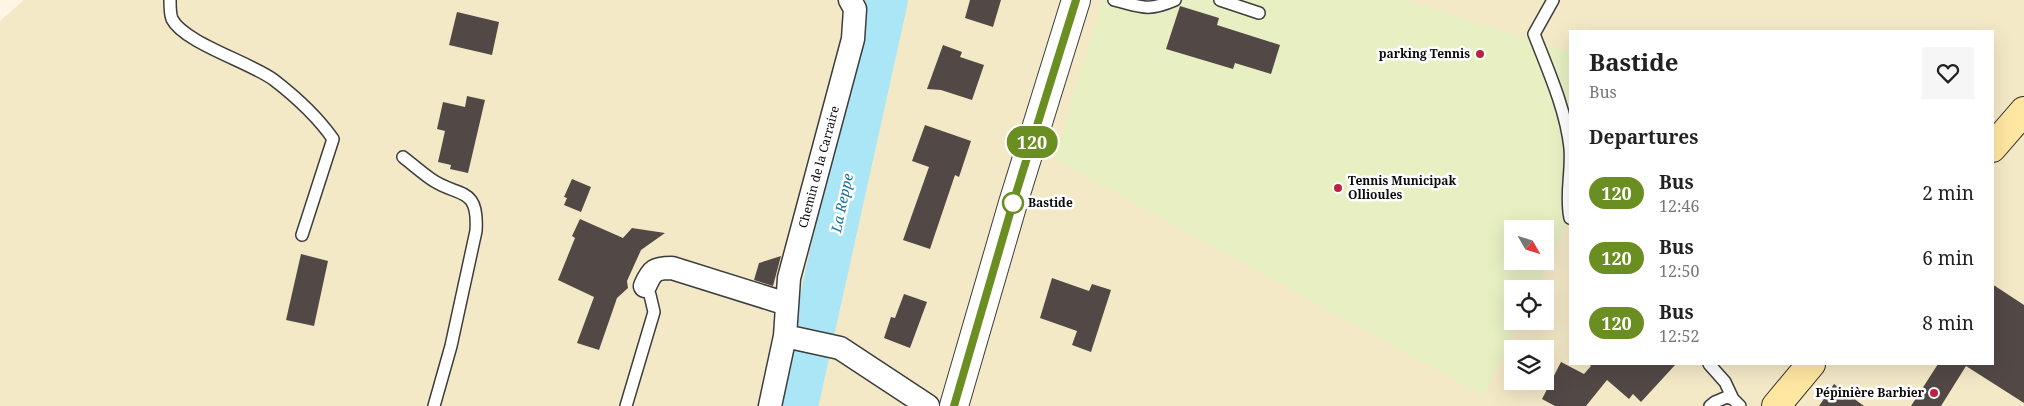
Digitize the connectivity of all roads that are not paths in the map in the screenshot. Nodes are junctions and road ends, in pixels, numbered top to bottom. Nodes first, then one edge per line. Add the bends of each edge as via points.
1 (170, 0) edge
2 (850, 0) edge
3 (1076, 0) edge
4 (1114, 0) edge
5 (1175, 0) edge
6 (1220, 0) edge
7 (1554, 0) edge
8 (1259, 13) dead end
9 (2024, 92) edge
10 (2024, 111) edge
11 (1994, 127) edge
12 (1569, 144) edge
13 (1994, 146) edge
14 (403, 157) dead end
15 (1569, 176) edge
16 (1569, 210) edge
17 (302, 235) dead end
18 (645, 286) joint
19 (787, 304) junction
20 (785, 336) junction
21 (1711, 365) edge
22 (1794, 365) edge
23 (1810, 365) edge
24 (1736, 402) edge
25 (434, 406) edge
26 (626, 406) edge
27 (770, 406) edge
28 (928, 406) edge
29 (954, 406) edge
30 (1710, 406) edge
31 (1761, 406) edge
32 (1776, 406) edge

1 - 17 lane via 172,20 184,31 272,78 318,118 333,139
2 - 19 street, Chemin de la Carraire via 855,9 853,39 789,278
3 - 29 street
4 - 5 lane via 1150,9
6 - 8 lane
7 - 12 lane via 1534,34 1566,125
9 - 11 main road
10 - 13 main road
14 - 25 lane via 432,180 465,194 474,204 477,216 451,346
15 - 16 lane
18 - 19 street via 651,273 661,268 672,268
18 - 26 lane via 654,312
19 - 20 street, Chemin de la Carraire
20 - 27 street, Chemin de la Carraire
20 - 28 street via 840,348
21 - 24 lane
22 - 31 main road
23 - 32 main road
24 - 30 lane via 1727,397

